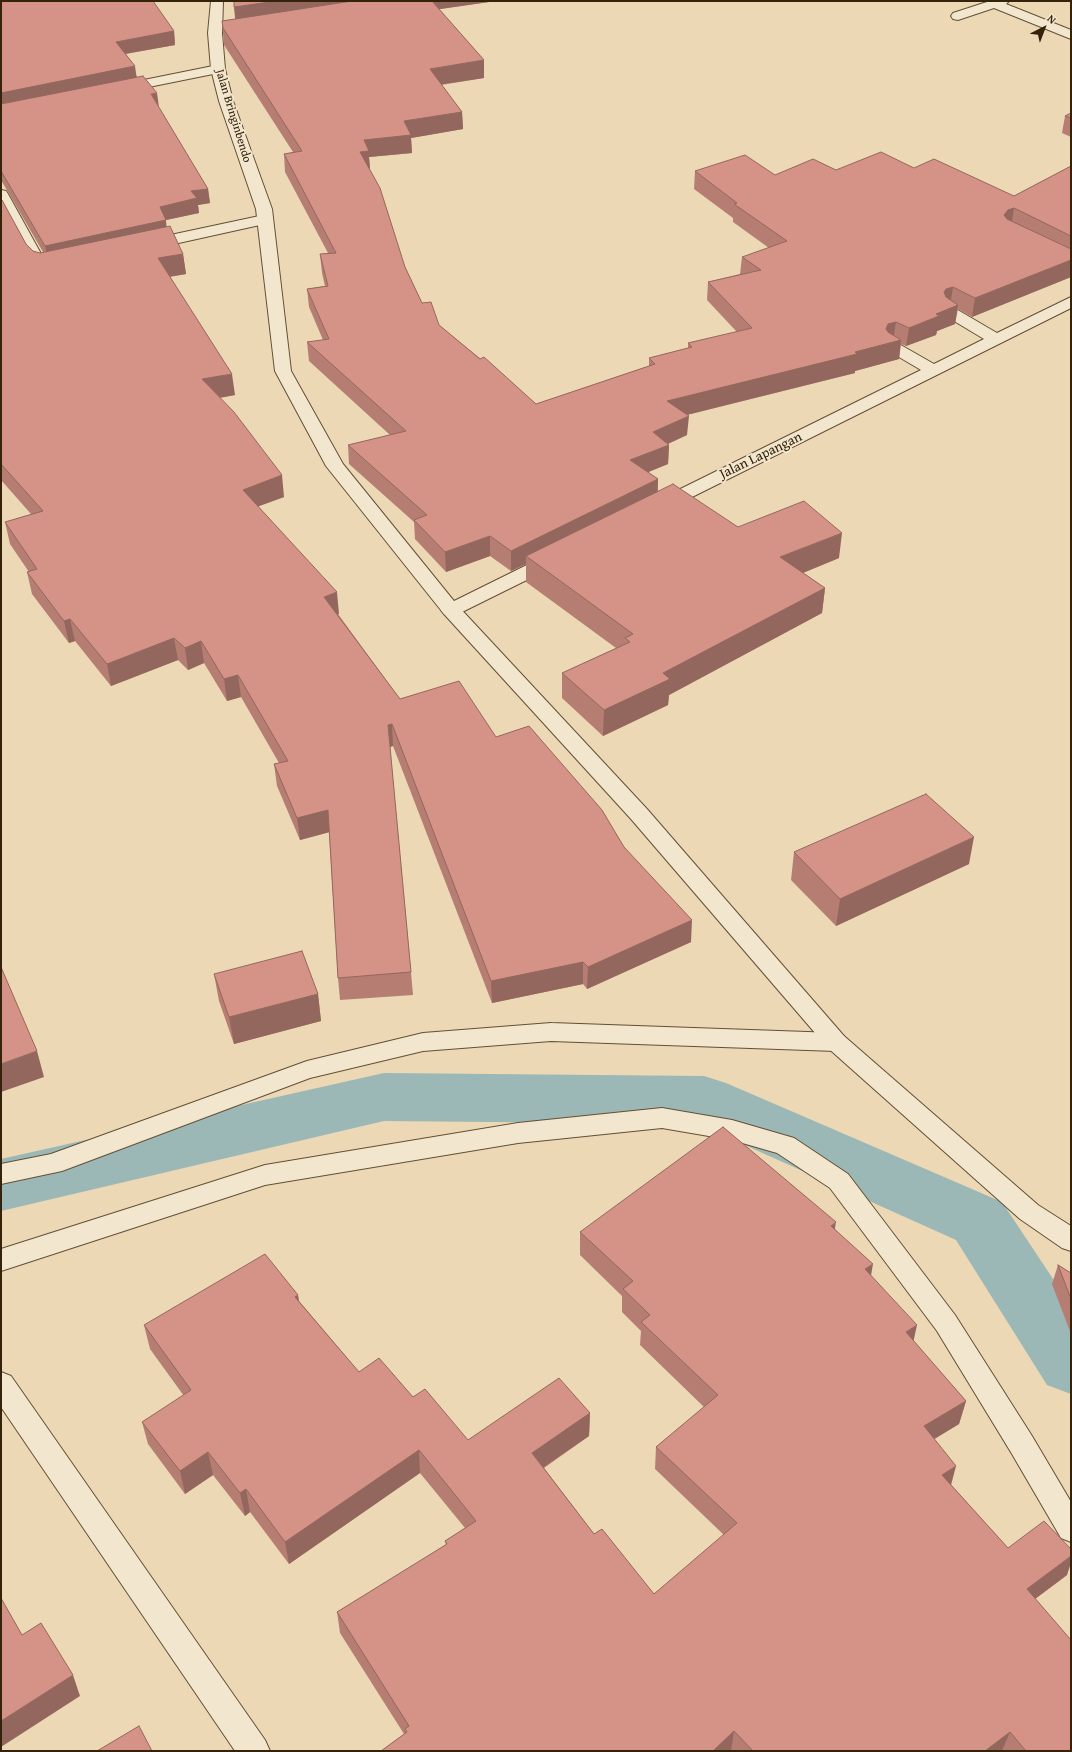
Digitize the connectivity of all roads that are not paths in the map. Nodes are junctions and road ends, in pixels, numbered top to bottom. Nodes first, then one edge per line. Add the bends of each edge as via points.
1 (217, 1) edge
2 (998, 3) edge
3 (958, 16) dead end
4 (231, 31) edge
5 (215, 33) junction
6 (1071, 35) edge
7 (218, 69) junction
8 (109, 91) edge
9 (1, 194) edge
10 (265, 232) junction
11 (131, 249) edge
12 (60, 265) edge
13 (1071, 302) edge
14 (950, 312) edge
15 (996, 339) junction
16 (892, 347) edge
17 (933, 370) junction
18 (642, 515) edge
19 (564, 554) edge
20 (451, 610) junction
21 (836, 1042) junction
22 (1, 1174) edge
23 (1071, 1240) edge
24 (1, 1260) edge
25 (1, 1384) edge
26 (1071, 1529) edge
27 (254, 1751) edge

1 - 5 street, Jalan Bringinbendo
2 - 3 street
2 - 6 street
4 - 5 street
5 - 7 street, Jalan Bringinbendo
7 - 8 street
7 - 10 street, Jalan Bringinbendo via 226,101 264,210
9 - 12 street via 39,264 44,267
10 - 11 street
10 - 20 street, Jalan Bringinbendo via 283,371 335,466
13 - 15 street, Jalan Lapangan
14 - 15 street
15 - 17 street, Jalan Lapangan
16 - 17 street
17 - 18 street, Jalan Lapangan
19 - 20 street
20 - 21 street, Jalan Bringinbendo via 639,814
21 - 22 street via 550,1032 423,1042 307,1070 53,1164
21 - 23 street, Jalan Bringinbendo via 1029,1212
24 - 26 street via 265,1175 518,1133 662,1118 732,1130 785,1145 839,1181 946,1323
25 - 27 street

